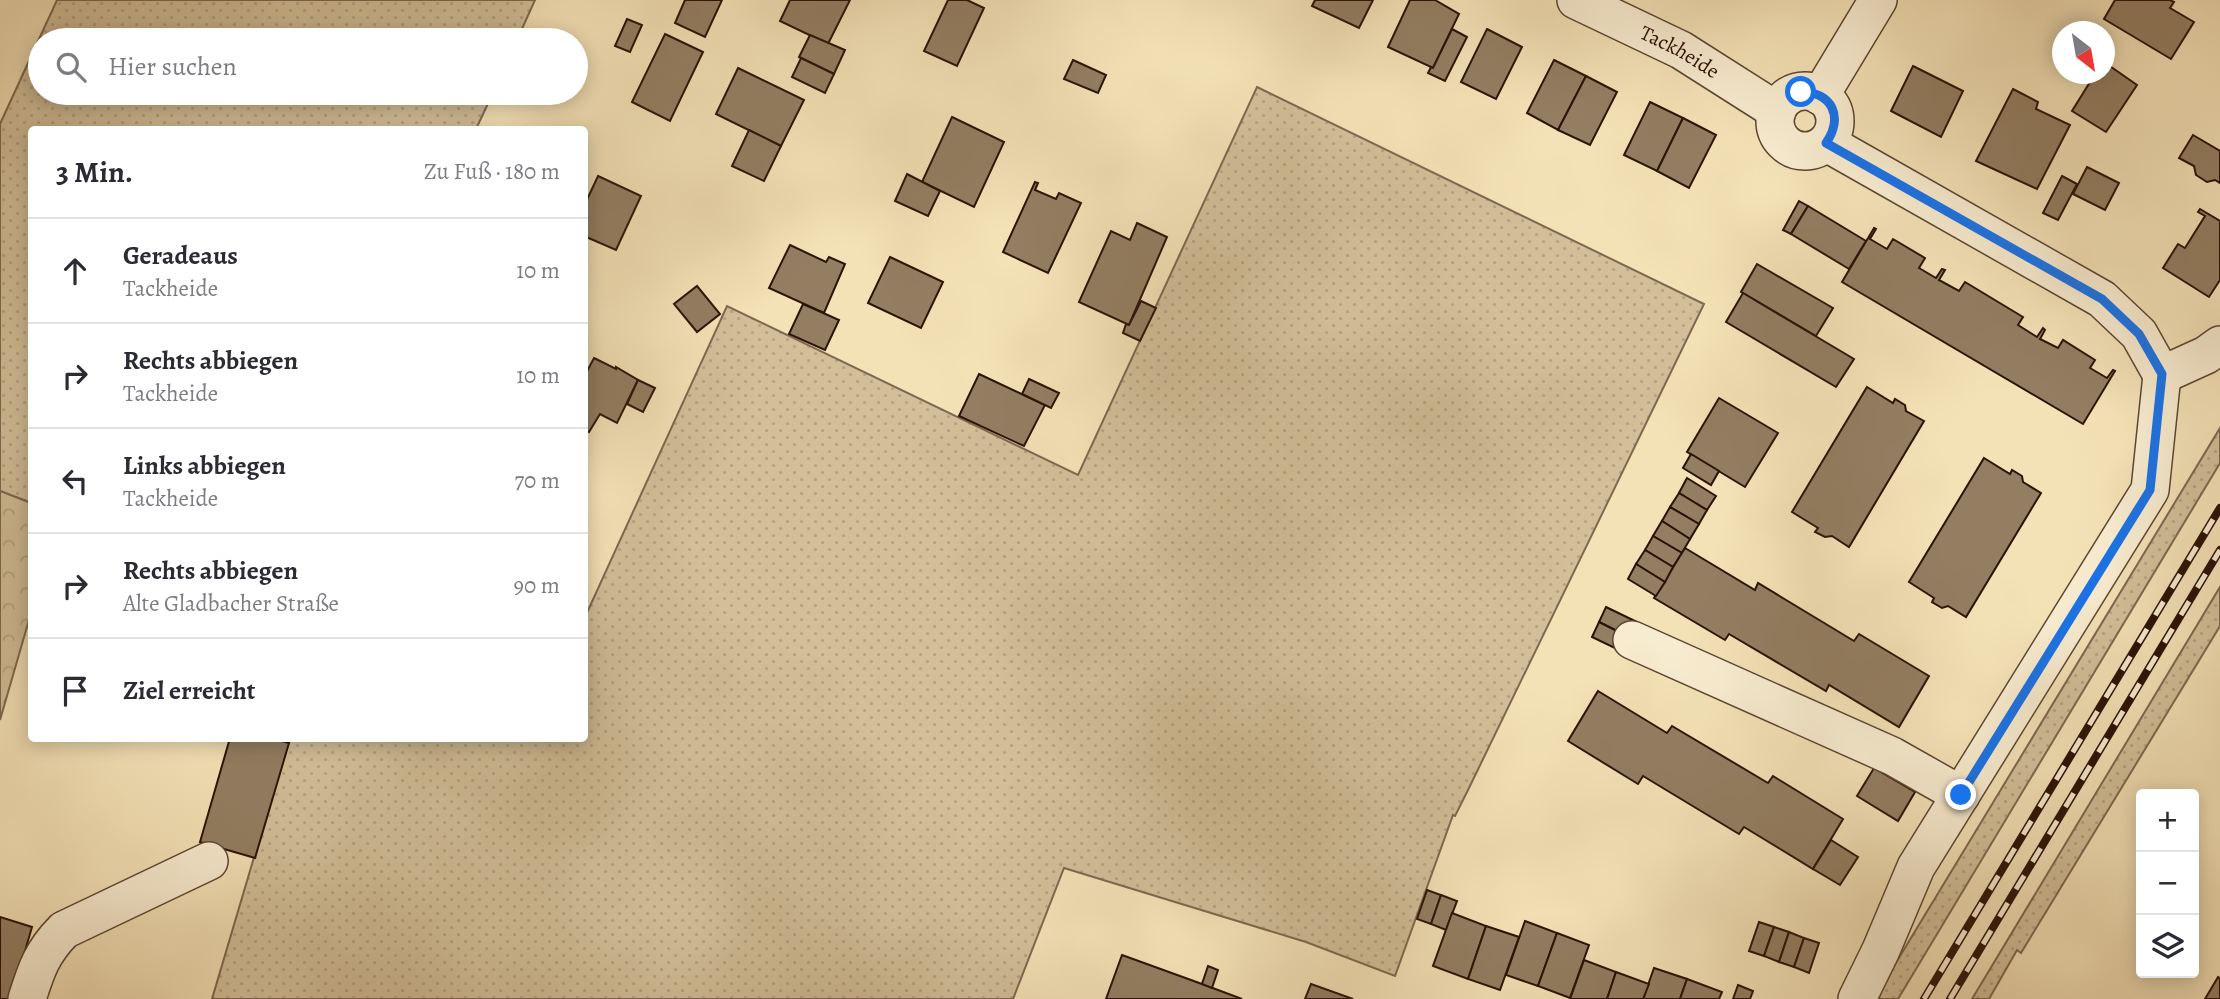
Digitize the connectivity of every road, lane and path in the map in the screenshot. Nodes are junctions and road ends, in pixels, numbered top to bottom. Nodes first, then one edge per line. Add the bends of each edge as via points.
1 (1576, 0) edge
2 (1878, 0) edge
3 (1821, 96) junction
4 (1777, 111) junction
5 (1826, 143) junction
6 (2220, 345) edge
7 (2162, 374) junction
8 (1632, 639) dead end
9 (1961, 795) junction
10 (209, 861) dead end
11 (27, 999) edge
12 (1857, 999) edge

1 - 4 street, Tackheide via 1681,50
2 - 3 street
3 - 4 street via 1801,92
3 - 5 street via 1835,118
4 - 5 street via 1779,136 1791,148 1810,151
5 - 7 street via 2102,299 2139,334
6 - 7 street
7 - 9 street via 2150,490
8 - 9 street via 1892,756
9 - 12 street via 1916,867
10 - 11 street via 64,930 49,944

